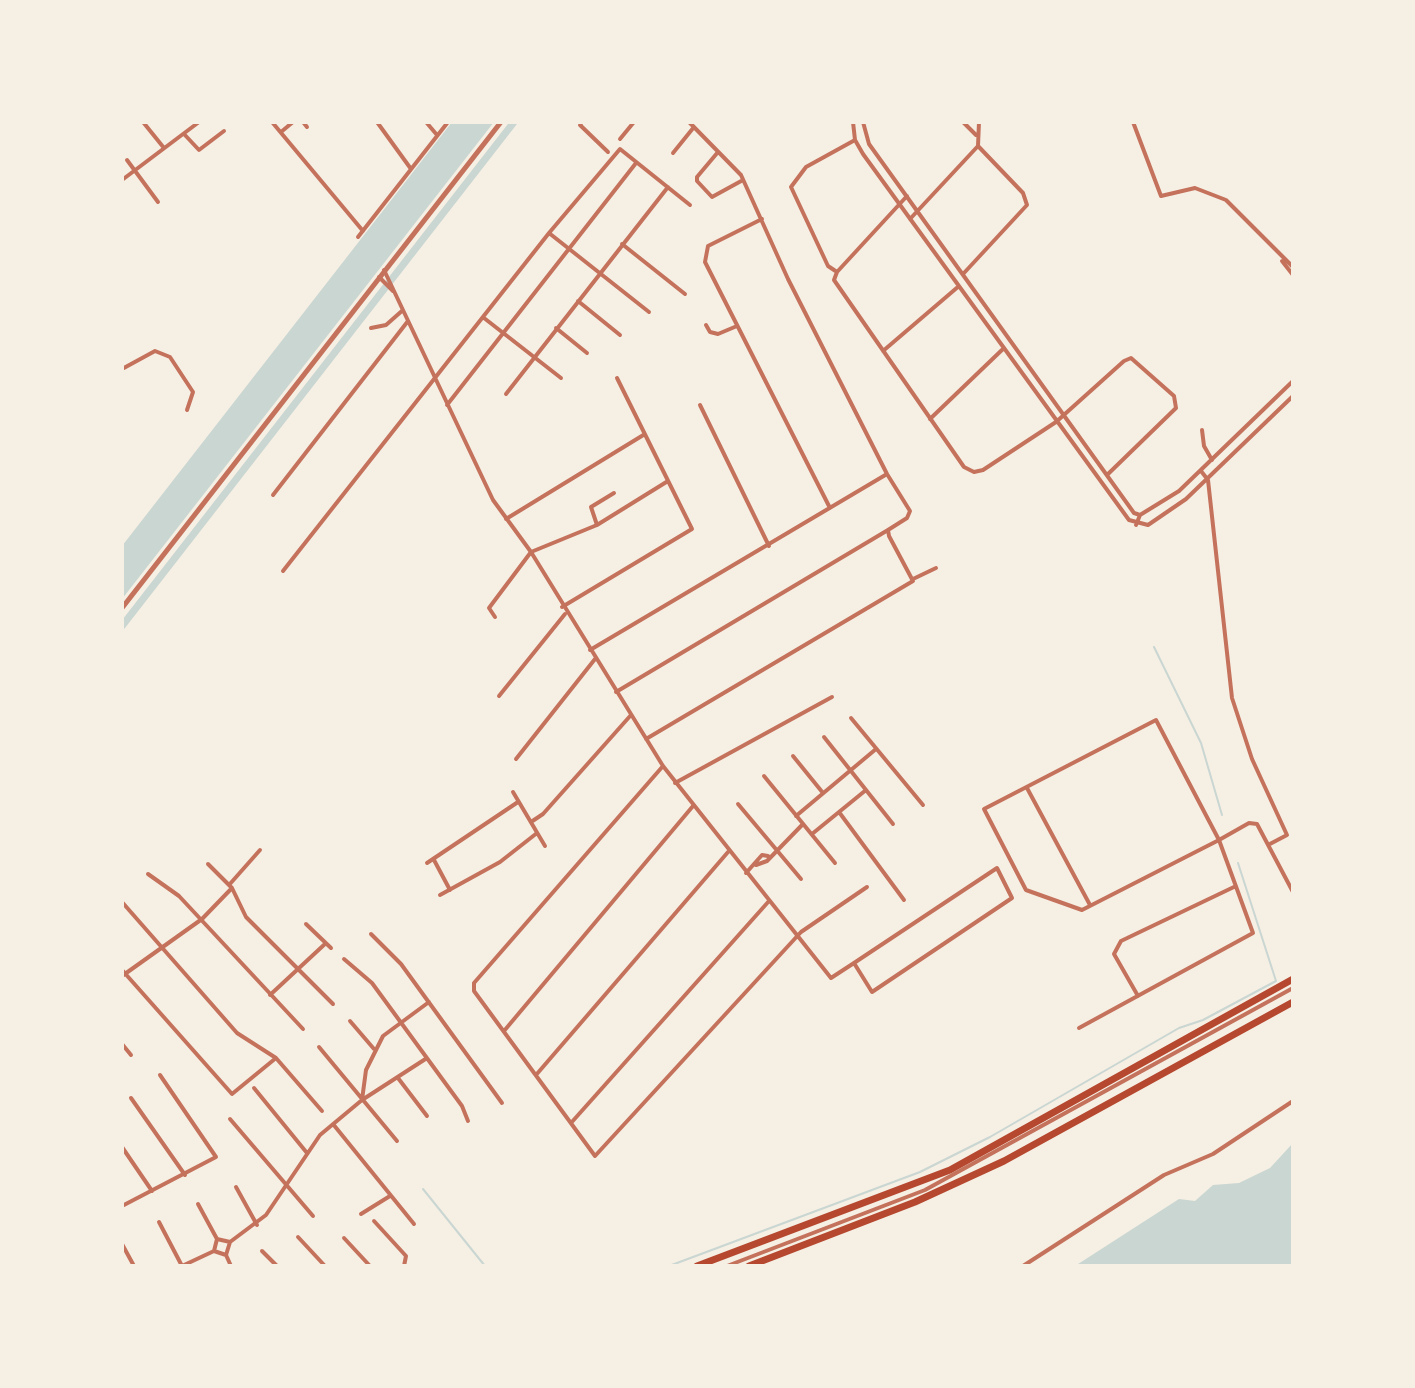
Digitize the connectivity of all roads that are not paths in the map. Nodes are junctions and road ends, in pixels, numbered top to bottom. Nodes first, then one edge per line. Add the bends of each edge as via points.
1 (143, 122) edge
2 (199, 122) edge
3 (272, 122) edge
4 (293, 122) edge
5 (377, 122) edge
6 (426, 122) edge
7 (448, 122) edge
8 (501, 122) edge
9 (582, 122) edge
10 (634, 122) edge
11 (689, 122) edge
12 (853, 122) edge
13 (863, 122) edge
14 (963, 122) edge
15 (979, 122) edge
16 (1133, 122) edge
17 (192, 124) edge
18 (694, 127) junction
19 (224, 131) dead end
20 (281, 132) junction
21 (184, 134) junction
22 (437, 135) junction
23 (976, 135) junction
24 (620, 139) dead end
25 (855, 140) junction
26 (978, 146) junction
27 (164, 149) junction
28 (608, 152) dead end
29 (718, 152) junction
30 (673, 153) dead end
31 (127, 160) dead end
32 (636, 163) junction
33 (411, 169) junction
34 (135, 170) junction
35 (122, 180) edge
36 (743, 180) junction
37 (668, 187) junction
38 (907, 196) junction
39 (158, 202) dead end
40 (690, 205) dead end
41 (901, 206) junction
42 (918, 211) junction
43 (762, 219) junction
44 (910, 219) junction
45 (363, 231) junction
46 (549, 233) junction
47 (358, 237) dead end
48 (622, 244) junction
49 (568, 249) junction
50 (1275, 251) junction
51 (1293, 267) edge
52 (384, 270) junction
53 (837, 272) junction
54 (599, 273) junction
55 (964, 273) junction
56 (1293, 275) edge
57 (379, 277) junction
58 (959, 286) junction
59 (394, 292) junction
60 (685, 294) dead end
61 (578, 300) junction
62 (403, 310) junction
63 (649, 312) dead end
64 (483, 318) junction
65 (408, 321) junction
66 (706, 325) dead end
67 (737, 326) junction
68 (371, 328) dead end
69 (556, 328) junction
70 (502, 333) junction
71 (620, 335) dead end
72 (1004, 348) junction
73 (883, 351) junction
74 (587, 353) dead end
75 (533, 357) junction
76 (122, 369) edge
77 (561, 378) dead end
78 (617, 378) dead end
79 (436, 380) junction
80 (1293, 381) edge
81 (506, 394) dead end
82 (1293, 396) edge
83 (447, 405) junction
84 (700, 405) dead end
85 (1268, 406) junction
86 (187, 410) dead end
87 (1275, 413) junction
88 (1064, 416) junction
89 (930, 419) junction
90 (1056, 422) junction
91 (1202, 430) dead end
92 (645, 434) junction
93 (1212, 460) junction
94 (1201, 471) junction
95 (887, 474) junction
96 (1107, 475) junction
97 (1208, 480) junction
98 (668, 481) junction
99 (614, 493) dead end
100 (273, 495) dead end
101 (830, 508) junction
102 (1140, 515) junction
103 (506, 519) junction
104 (597, 525) junction
105 (1136, 525) junction
106 (888, 530) junction
107 (769, 546) junction
108 (531, 552) junction
109 (936, 568) dead end
110 (283, 571) dead end
111 (913, 579) junction
112 (122, 608) edge
113 (564, 610) junction
114 (495, 617) dead end
115 (589, 650) junction
116 (595, 659) junction
117 (616, 692) junction
118 (499, 696) dead end
119 (832, 697) dead end
120 (631, 715) junction
121 (851, 718) dead end
122 (824, 737) dead end
123 (646, 739) junction
124 (876, 749) junction
125 (793, 756) dead end
126 (516, 759) dead end
127 (663, 766) junction
128 (850, 770) junction
129 (764, 776) dead end
130 (675, 783) junction
131 (1027, 787) junction
132 (866, 790) junction
133 (513, 792) dead end
134 (823, 793) junction
135 (518, 802) junction
136 (738, 804) dead end
137 (923, 805) dead end
138 (693, 806) junction
139 (839, 812) junction
140 (796, 816) junction
141 (531, 822) junction
142 (803, 824) junction
143 (893, 824) dead end
144 (537, 833) junction
145 (812, 834) junction
146 (1219, 840) junction
147 (1268, 845) junction
148 (545, 846) dead end
149 (776, 849) junction
150 (260, 850) dead end
151 (728, 852) junction
152 (434, 859) junction
153 (427, 863) dead end
154 (835, 863) dead end
155 (208, 864) dead end
156 (746, 873) junction
157 (148, 874) dead end
158 (801, 879) dead end
159 (230, 886) junction
160 (1236, 886) junction
161 (867, 887) dead end
162 (450, 890) junction
163 (1293, 892) edge
164 (440, 895) dead end
165 (904, 900) dead end
166 (769, 901) junction
167 (122, 902) edge
168 (1090, 905) junction
169 (200, 921) junction
170 (306, 924) dead end
171 (371, 934) dead end
172 (798, 937) junction
173 (326, 943) junction
174 (163, 945) junction
175 (331, 948) dead end
176 (344, 959) dead end
177 (854, 963) junction
178 (298, 969) junction
179 (123, 973) edge
180 (1293, 979) edge
181 (1293, 988) edge
182 (270, 995) junction
183 (1138, 996) junction
184 (429, 1001) junction
185 (1293, 1002) edge
186 (333, 1004) dead end
187 (350, 1021) dead end
188 (401, 1022) junction
189 (1079, 1028) dead end
190 (303, 1029) dead end
191 (504, 1032) junction
192 (122, 1044) edge
193 (319, 1047) dead end
194 (374, 1049) junction
195 (131, 1055) dead end
196 (276, 1058) junction
197 (427, 1058) junction
198 (160, 1075) dead end
199 (536, 1075) junction
200 (398, 1078) junction
201 (254, 1088) dead end
202 (131, 1098) dead end
203 (362, 1100) junction
204 (1293, 1101) edge
205 (502, 1103) dead end
206 (322, 1111) dead end
207 (427, 1116) dead end
208 (230, 1119) dead end
209 (468, 1121) dead end
210 (571, 1123) junction
211 (333, 1124) junction
212 (397, 1141) dead end
213 (122, 1147) edge
214 (307, 1153) junction
215 (185, 1175) junction
216 (286, 1186) junction
217 (236, 1187) dead end
218 (152, 1191) junction
219 (390, 1196) junction
220 (198, 1204) dead end
221 (122, 1206) edge
222 (361, 1214) dead end
223 (313, 1216) dead end
224 (374, 1221) dead end
225 (159, 1222) dead end
226 (414, 1224) dead end
227 (257, 1225) junction
228 (298, 1237) dead end
229 (344, 1238) dead end
230 (217, 1239) junction
231 (230, 1242) junction
232 (122, 1244) edge
233 (214, 1251) junction
234 (262, 1251) dead end
235 (226, 1255) junction
236 (134, 1266) edge
237 (182, 1266) edge
238 (231, 1266) edge
239 (277, 1266) edge
240 (325, 1266) edge
241 (370, 1266) edge
242 (404, 1266) edge
243 (697, 1266) edge
244 (727, 1266) edge
245 (749, 1266) edge
246 (1023, 1266) edge

1 - 27 street
2 - 17 street
3 - 20 street
4 - 20 street
5 - 33 street
6 - 22 street
7 - 22 street
8 - 52 street
9 - 28 street
10 - 24 street
11 - 18 street
12 - 25 street
13 - 38 street via 869,144
14 - 23 street
15 - 23 street
16 - 50 street via 1161,196 1189,188 1217,195
17 - 21 street
18 - 29 street
18 - 30 street
19 - 21 street via 199,150
20 - 45 street
21 - 27 street
22 - 33 street
23 - 26 street
25 - 41 street
25 - 53 street via 806,167 791,187 828,266
26 - 42 street
26 - 55 street via 1023,193 1027,205
27 - 34 street
29 - 36 street
29 - 36 street via 697,181 712,197
31 - 34 street
32 - 37 street
32 - 46 street via 620,149
32 - 49 street
33 - 45 street
34 - 35 street
34 - 39 street
36 - 43 street
37 - 40 street
37 - 48 street
38 - 41 street
38 - 42 street
41 - 44 street
41 - 53 street
42 - 44 street
42 - 55 street
43 - 67 street via 708,246 704,254
43 - 95 street
44 - 58 street
45 - 47 street
46 - 49 street
46 - 64 street
48 - 54 street
48 - 60 street
49 - 54 street
49 - 70 street
50 - 51 street
50 - 56 street
52 - 57 street
52 - 59 street
53 - 73 street via 838,289
54 - 61 street
54 - 63 street
55 - 88 street
57 - 59 street
57 - 112 street
58 - 72 street
58 - 73 street
59 - 62 street
61 - 69 street
61 - 71 street
62 - 65 street
62 - 68 street via 386,325
64 - 70 street
64 - 79 street
65 - 79 street
65 - 100 street
66 - 67 street via 718,334
67 - 101 street
69 - 74 street
69 - 75 street
70 - 75 street
70 - 83 street
72 - 89 street
72 - 90 street
73 - 89 street
75 - 77 street
75 - 81 street
76 - 86 street via 155,351 170,357 193,392
78 - 92 street
79 - 83 street
79 - 110 street
80 - 85 street
82 - 87 street
83 - 103 street
84 - 107 street
85 - 87 street
85 - 93 street
87 - 97 street
88 - 90 street
88 - 96 street
88 - 96 street via 1127,359 1138,361 1174,396 1174,414
89 - 90 street via 964,467 974,472
90 - 105 street
91 - 93 street
92 - 98 street
92 - 103 street
93 - 94 street
94 - 97 street
94 - 102 street
95 - 101 street
95 - 106 street via 910,511
96 - 102 street
97 - 105 street via 1148,525
97 - 147 street via 1232,698 1252,759 1287,835
98 - 104 street
98 - 113 street via 690,533
99 - 104 street via 591,507
101 - 107 street
102 - 105 street
103 - 108 street
104 - 108 street
106 - 111 street
106 - 117 street
107 - 115 street
108 - 113 street
108 - 114 street via 489,608
109 - 111 street
111 - 123 street
113 - 115 street
113 - 118 street
115 - 116 street
116 - 117 street
116 - 126 street
117 - 120 street
119 - 130 street
120 - 123 street
120 - 141 street
121 - 124 street
122 - 128 street
123 - 127 street
124 - 128 street
124 - 137 street
125 - 134 street
127 - 130 street
127 - 191 street via 474,983 474,991
128 - 132 street
128 - 134 street
129 - 140 street
130 - 138 street
131 - 146 street via 1156,720
131 - 168 street
131 - 168 street via 984,809 1026,890 1082,910
132 - 139 street
132 - 143 street
133 - 135 street
134 - 140 street
135 - 141 street
135 - 152 street
136 - 149 street
138 - 151 street
138 - 191 street
139 - 145 street
139 - 165 street
140 - 142 street
141 - 144 street
142 - 145 street
142 - 149 street
144 - 148 street
144 - 162 street
145 - 154 street
146 - 147 street via 1249,823 1257,824
146 - 160 street
146 - 168 street
147 - 163 street
149 - 156 street
149 - 158 street
150 - 159 street
151 - 156 street
151 - 199 street
152 - 153 street
152 - 162 street
155 - 159 street
156 - 166 street
157 - 169 street via 179,896
159 - 169 street
159 - 178 street via 246,917
160 - 183 street via 1253,933
160 - 183 street via 1121,941 1114,954
161 - 172 street
162 - 164 street
166 - 172 street
166 - 210 street
167 - 174 street
169 - 174 street
169 - 182 street
170 - 173 street
171 - 184 street
172 - 177 street via 831,978
172 - 210 street via 595,1156
173 - 175 street
173 - 178 street
174 - 179 street
174 - 196 street via 237,1033
176 - 188 street via 372,983
177 - 177 street via 867,954 997,868 1012,898 872,992
178 - 182 street
178 - 186 street
179 - 196 street via 232,1094
180 - 243 highway via 950,1170
181 - 244 street via 925,1190
182 - 190 street
183 - 189 street
184 - 188 street
184 - 205 street
185 - 245 highway via 1004,1161 915,1202
187 - 194 street
188 - 194 street
188 - 197 street
191 - 199 street
192 - 195 street
193 - 203 street
194 - 203 street
196 - 206 street
197 - 200 street
197 - 209 street
198 - 215 street via 214,1152 213,1160
199 - 210 street
200 - 203 street
200 - 207 street
201 - 214 street
202 - 215 street
203 - 211 street
203 - 212 street
204 - 246 street via 1213,1154 1164,1175
208 - 216 street
211 - 214 street
211 - 219 street
213 - 218 street
214 - 216 street
215 - 218 street
216 - 223 street
216 - 227 street
217 - 227 street
218 - 221 street
219 - 222 street
219 - 226 street
220 - 230 street
224 - 242 street via 406,1256
225 - 237 street
227 - 231 street
228 - 240 street
229 - 241 street
230 - 231 street
230 - 233 street
231 - 235 street
232 - 236 street
233 - 235 street
233 - 237 street
234 - 239 street
235 - 238 street

